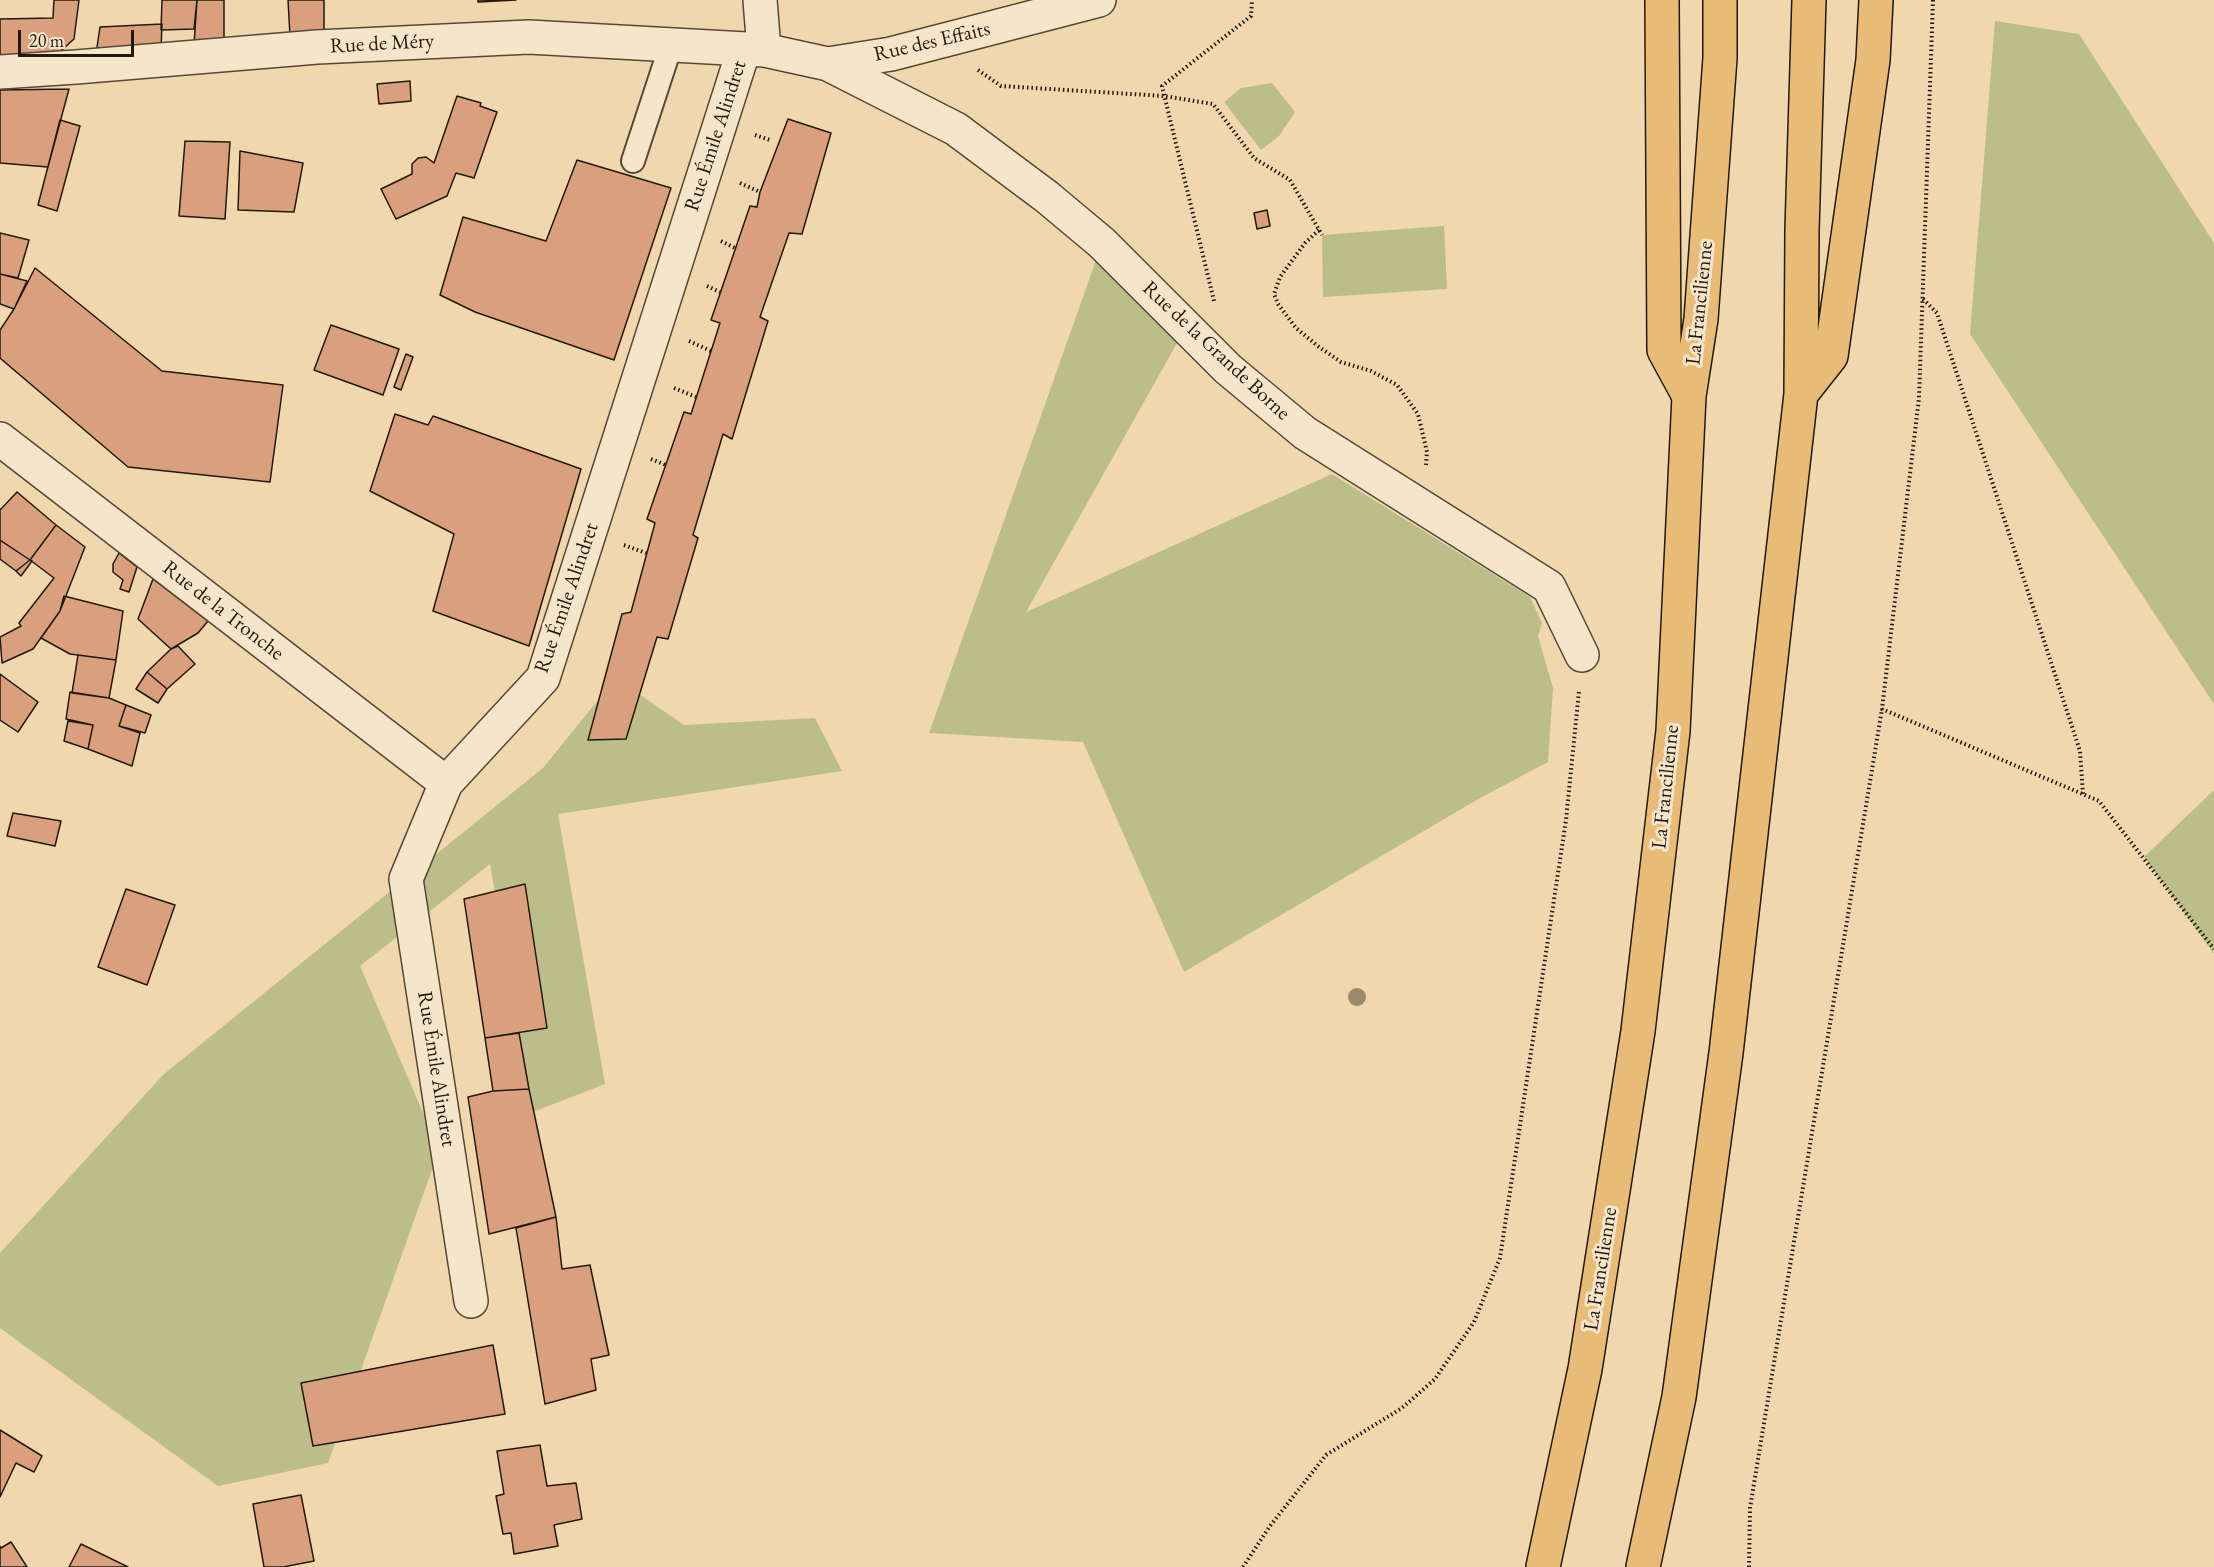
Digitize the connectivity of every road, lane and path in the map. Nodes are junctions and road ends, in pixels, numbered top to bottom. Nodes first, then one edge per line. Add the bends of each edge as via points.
1 (760, 0) edge
2 (1099, 0) edge
3 (1252, 0) edge
4 (1662, 0) edge
5 (1720, 0) edge
6 (1809, 0) edge
7 (1876, 0) edge
8 (1933, 0) edge
9 (938, 42) junction
10 (671, 45) junction
11 (754, 50) junction
12 (828, 64) junction
13 (0, 72) edge
14 (1164, 96) junction
15 (633, 161) dead end
16 (1922, 298) junction
17 (1217, 311) dead end
18 (1801, 394) junction
19 (1689, 396) junction
20 (0, 439) edge
21 (1425, 475) dead end
22 (1582, 655) joint
23 (1882, 710) junction
24 (446, 783) junction
25 (2083, 794) junction
26 (2214, 949) edge
27 (471, 1301) dead end
28 (1243, 1567) edge
29 (1543, 1567) edge
30 (1643, 1567) edge
31 (1749, 1567) edge

1 - 11 street
2 - 9 street, Rue des Effaits
3 - 14 path via 1251,16 1162,86
4 - 19 highway via 1664,350
5 - 19 highway, La Francilienne via 1720,58 1701,319
6 - 18 highway
7 - 18 highway via 1873,60 1831,356
8 - 16 path
9 - 12 street, Rue des Effaits
9 - 14 path via 1001,86
10 - 11 street, Rue de Méry
10 - 13 street, Rue de Méry via 529,37 317,47
10 - 15 lane
11 - 12 street, Rue des Effaits
11 - 24 street, Rue Émile Alindret via 543,678
12 - 22 street, Rue de la Grande Borne via 957,129 1102,243 1228,369 1305,433 1549,587
14 - 17 path
14 - 21 path via 1213,104 1254,158 1290,180 1320,232 1305,243 1280,277 1274,294 1278,304 1296,328 1319,347 1341,362 1396,385 1418,414 1427,452
16 - 23 path via 1919,398
16 - 25 path via 1937,313 2077,740
18 - 30 highway via 1724,1065 1678,1397
19 - 29 highway, La Francilienne via 1673,731 1638,1031 1585,1369
20 - 24 street, Rue de la Tronche
22 - 28 path via 1566,820 1500,1258 1474,1322 1435,1379 1402,1408 1326,1455
23 - 25 path
23 - 31 path via 1750,1508
24 - 27 street, Rue Émile Alindret via 406,879
25 - 26 path via 2099,801

